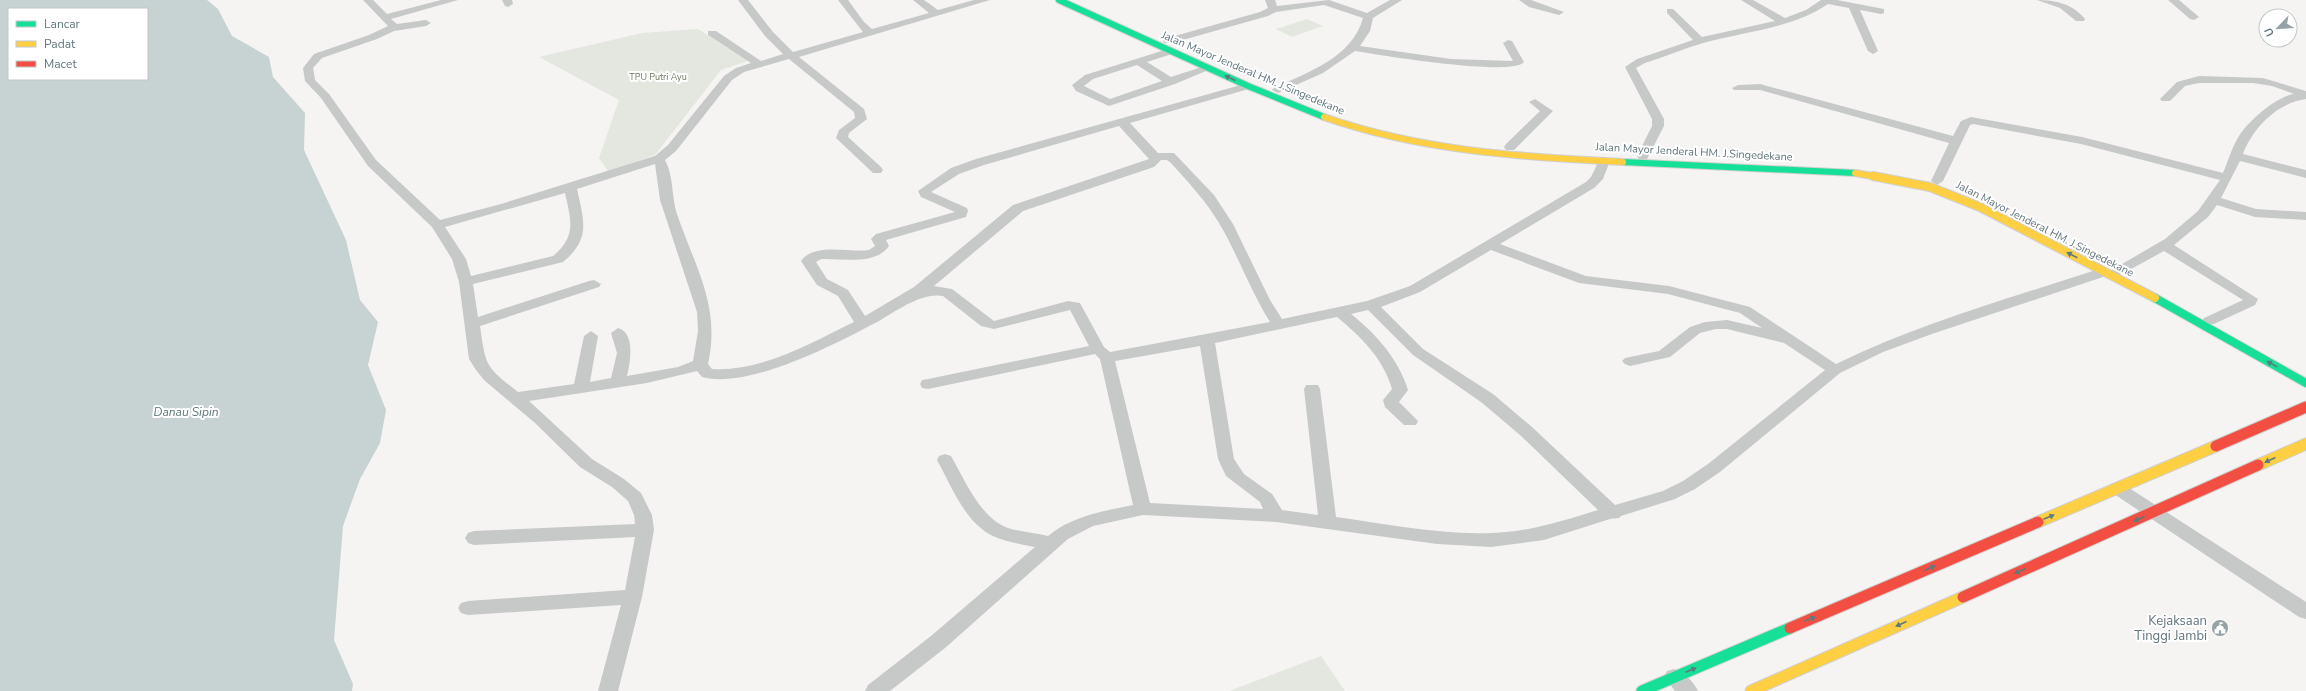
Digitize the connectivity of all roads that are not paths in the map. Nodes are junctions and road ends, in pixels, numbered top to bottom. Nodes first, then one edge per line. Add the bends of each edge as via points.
1 (371, 0) edge
2 (453, 0) edge
3 (743, 0) edge
4 (843, 0) edge
5 (918, 0) edge
6 (985, 0) edge
7 (1059, 0) edge
8 (1078, 0) edge
9 (1397, 0) edge
10 (1524, 0) edge
11 (1746, 0) edge
12 (2042, 0) edge
13 (2173, 0) edge
14 (1828, 1) edge
15 (1330, 2) edge
16 (1272, 4) edge
17 (1853, 6) junction
18 (1670, 11) dead end
19 (1559, 12) dead end
20 (1881, 12) dead end
21 (1105, 13) junction
22 (936, 14) junction
23 (386, 17) junction
24 (1095, 17) junction
25 (1368, 17) junction
26 (2194, 17) dead end
27 (2080, 18) dead end
28 (1121, 20) junction
29 (1784, 22) junction
30 (426, 23) dead end
31 (1110, 24) junction
32 (392, 28) junction
33 (869, 32) junction
34 (712, 33) dead end
35 (1700, 41) junction
36 (1508, 43) dead end
37 (1169, 46) junction
38 (1354, 48) junction
39 (1873, 51) dead end
40 (790, 55) junction
41 (1140, 62) junction
42 (759, 64) junction
43 (1208, 68) junction
44 (1171, 82) junction
45 (1248, 86) junction
46 (1738, 88) dead end
47 (1278, 90) junction
48 (2306, 95) edge
49 (2166, 99) dead end
50 (1535, 102) dead end
51 (1122, 122) junction
52 (1956, 141) junction
53 (1510, 147) junction
54 (1642, 156) junction
55 (2236, 156) junction
56 (1155, 157) junction
57 (659, 159) junction
58 (1604, 160) junction
59 (877, 170) dead end
60 (2306, 174) edge
61 (2227, 178) junction
62 (1937, 181) junction
63 (570, 188) junction
64 (2214, 200) junction
65 (2306, 216) edge
66 (437, 225) junction
67 (1490, 245) junction
68 (2165, 245) junction
69 (2111, 271) junction
70 (466, 282) junction
71 (594, 284) dead end
72 (904, 300) junction
73 (1371, 305) junction
74 (1340, 312) junction
75 (2209, 321) junction
76 (474, 323) junction
77 (862, 323) junction
78 (1278, 324) junction
79 (618, 333) dead end
80 (591, 336) dead end
81 (1207, 340) junction
82 (1797, 344) junction
83 (1102, 353) junction
84 (1630, 361) dead end
85 (700, 364) junction
86 (1835, 370) junction
87 (2306, 373) edge
88 (618, 383) junction
89 (2306, 383) edge
90 (928, 384) dead end
91 (580, 388) junction
92 (1312, 389) dead end
93 (515, 398) junction
94 (2306, 407) edge
95 (1410, 421) dead end
96 (2306, 444) edge
97 (945, 460) dead end
98 (2117, 488) junction
99 (1143, 509) junction
100 (2154, 512) junction
101 (1612, 514) junction
102 (1276, 516) junction
103 (1328, 524) junction
104 (645, 530) junction
105 (474, 538) dead end
106 (1051, 543) junction
107 (633, 597) junction
108 (468, 608) dead end
109 (2306, 612) edge
110 (1681, 684) edge
111 (608, 691) edge
112 (875, 691) edge
113 (1642, 691) edge
114 (1751, 691) edge

1 - 23 street
2 - 23 street
3 - 40 street via 769,34
4 - 33 street
5 - 22 street
6 - 22 street
7 - 24 main road, Jalan Mayor Jenderal HM. J.Singedekane
8 - 21 main road, Jalan Mayor Jenderal HM. J.Singedekane
9 - 25 street
10 - 19 street
11 - 29 street
12 - 27 street via 2063,6
13 - 26 street
14 - 17 street
14 - 29 street via 1810,12
15 - 16 street
15 - 25 street
16 - 37 street via 1264,14
17 - 20 street
17 - 39 street
18 - 35 street
21 - 24 main road
21 - 28 main road, Jalan Mayor Jenderal HM. J.Singedekane
22 - 33 street
23 - 32 street via 393,25
24 - 31 main road, Jalan Mayor Jenderal HM. J.Singedekane
25 - 38 street via 1365,33
28 - 31 main road
28 - 37 main road, Jalan Mayor Jenderal HM. J.Singedekane
29 - 35 street
30 - 32 street
31 - 37 main road, Jalan Mayor Jenderal HM. J.Singedekane
32 - 66 street via 318,56 312,60 308,68 310,81 325,96 372,163
33 - 40 street
34 - 42 street
35 - 54 street via 1641,61 1630,68 1658,118 1658,126
36 - 38 street via 1518,58 1518,62 1514,64 1451,62
37 - 41 street
37 - 43 main road, Jalan Mayor Jenderal HM. J.Singedekane
37 - 47 main road, Jalan Mayor Jenderal HM. J.Singedekane
38 - 47 street via 1343,57
40 - 42 street
40 - 59 street via 860,111 861,119 843,132 842,138
41 - 44 street
41 - 44 street via 1089,77 1078,85 1080,89 1109,103
42 - 57 street via 733,73 672,148
43 - 44 street
45 -> 43 main road, Jalan Mayor Jenderal HM. J.Singedekane
45 - 51 street
45 - 58 main road, Jalan Mayor Jenderal HM. J.Singedekane via 1350,127 1421,143 1490,152
46 - 52 street via 1760,87
47 - 53 main road, Jalan Mayor Jenderal HM. J.Singedekane via 1339,115 1388,130
48 - 49 street via 2263,80 2205,80 2186,81
48 - 55 street via 2289,98 2260,119 2244,137
50 - 53 street via 1547,111
51 - 56 street
51 - 77 street via 955,171 924,191 925,194 959,209 962,214 881,236 878,239 881,249 865,254 822,254 808,261 822,282 843,293
52 - 61 street via 1965,123 1971,120 2082,141
52 - 62 street
53 - 54 main road, Jalan Mayor Jenderal HM. J.Singedekane
54 - 62 main road, Jalan Mayor Jenderal HM. J.Singedekane via 1834,164 1902,173
55 - 60 street
55 - 61 street
56 - 72 street via 1156,161 1150,164 1084,187 1041,197 1019,208 997,223 967,252
56 - 78 street via 1170,156 1209,198 1226,224 1263,300
57 - 63 street
57 - 85 street via 663,165 666,197 677,237 704,314
58 - 67 street via 1597,179 1590,185
69 -> 58 main road, Jalan Mayor Jenderal HM. J.Singedekane via 1952,194 1918,183 1849,172
61 - 64 street
62 - 69 main road, Jalan Mayor Jenderal HM. J.Singedekane via 2020,218
63 - 66 street
63 - 70 street via 578,227 574,244 568,252 558,259
64 - 65 street via 2255,214
64 - 68 street via 2203,214
66 - 70 street via 458,259
67 - 73 street via 1415,289
67 - 82 street via 1584,280 1669,290 1736,307 1745,310
68 - 69 street
68 - 75 street via 2251,299 2250,302
69 - 75 main road, Jalan Mayor Jenderal HM. J.Singedekane
69 - 86 street via 1927,331
89 -> 69 main road, Jalan Mayor Jenderal HM. J.Singedekane
70 - 76 street
71 - 76 street
72 - 77 street
72 - 83 street via 940,290 960,301 986,323 994,324 1068,305 1075,306
73 - 74 street
73 - 101 street via 1418,352 1487,398 1526,431
74 - 78 street
74 - 95 street via 1361,330 1386,358 1397,378 1400,390 1391,400 1391,404
75 - 87 main road, Jalan Mayor Jenderal HM. J.Singedekane
76 - 93 street via 481,367
77 - 85 street via 824,343 765,366 717,376 707,374
78 - 81 street
79 - 88 street via 625,353
80 - 91 street
81 - 83 street
81 - 102 street via 1226,459 1238,478 1266,498
82 - 84 street via 1740,327 1707,326 1695,330 1670,351
82 - 86 street
83 - 90 street
83 - 99 street
85 - 88 street via 682,371
86 - 101 street via 1689,485 1669,496
88 - 91 street
91 - 93 street
92 - 103 street
93 - 104 street via 581,458 635,496 643,515
94 - 98 main road
96 -> 100 main road
97 - 106 street via 972,504 995,530
98 - 100 street
110 -> 98 main road
99 - 102 street
99 - 106 street via 1090,521 1062,534
100 - 109 street
100 -> 114 main road
101 - 103 street via 1544,533 1491,540 1438,537
102 - 103 street
104 - 105 street
104 - 107 street
106 - 112 street via 938,642
107 - 108 street
107 - 111 street
110 - 113 main road

